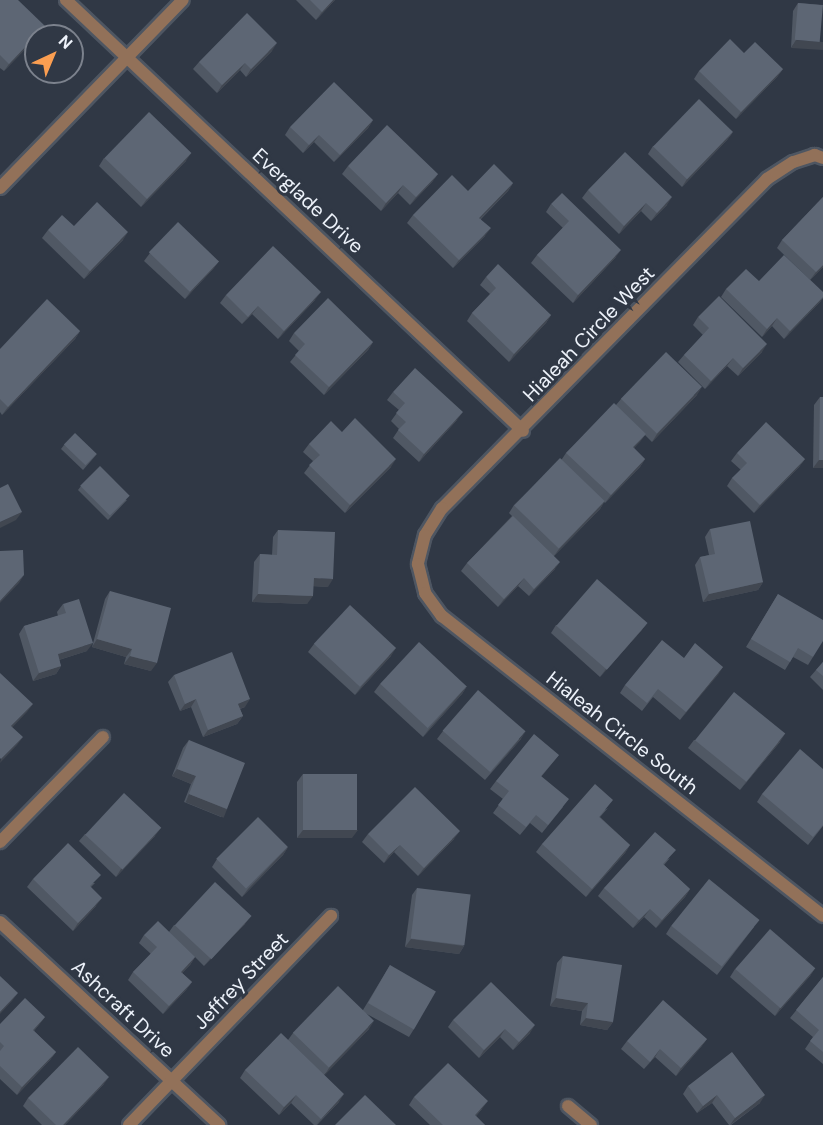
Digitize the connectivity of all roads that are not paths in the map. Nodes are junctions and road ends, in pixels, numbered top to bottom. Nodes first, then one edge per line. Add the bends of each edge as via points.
1 (66, 0) edge
2 (183, 0) edge
3 (127, 57) junction
4 (819, 157) edge
5 (0, 188) edge
6 (523, 431) junction
7 (418, 564) joint
8 (103, 737) dead end
9 (0, 842) edge
10 (331, 916) dead end
11 (823, 916) edge
12 (0, 922) edge
13 (172, 1082) junction
14 (568, 1106) dead end
15 (129, 1125) edge
16 (219, 1125) edge
17 (591, 1125) edge

1 - 3 street, Everglade Drive
2 - 3 street
3 - 5 street
3 - 6 street, Everglade Drive
4 - 6 street, Hialeah Circle West via 792,162 767,179
6 - 7 street, Hialeah Circle West via 442,508 426,535
7 - 11 street, Hialeah Circle South via 425,593 442,616
8 - 9 street
10 - 13 street, Jeffrey Street
12 - 13 street, Ashcraft Drive
13 - 15 street, Jeffrey Street
13 - 16 street, Ashcraft Drive
14 - 17 street

